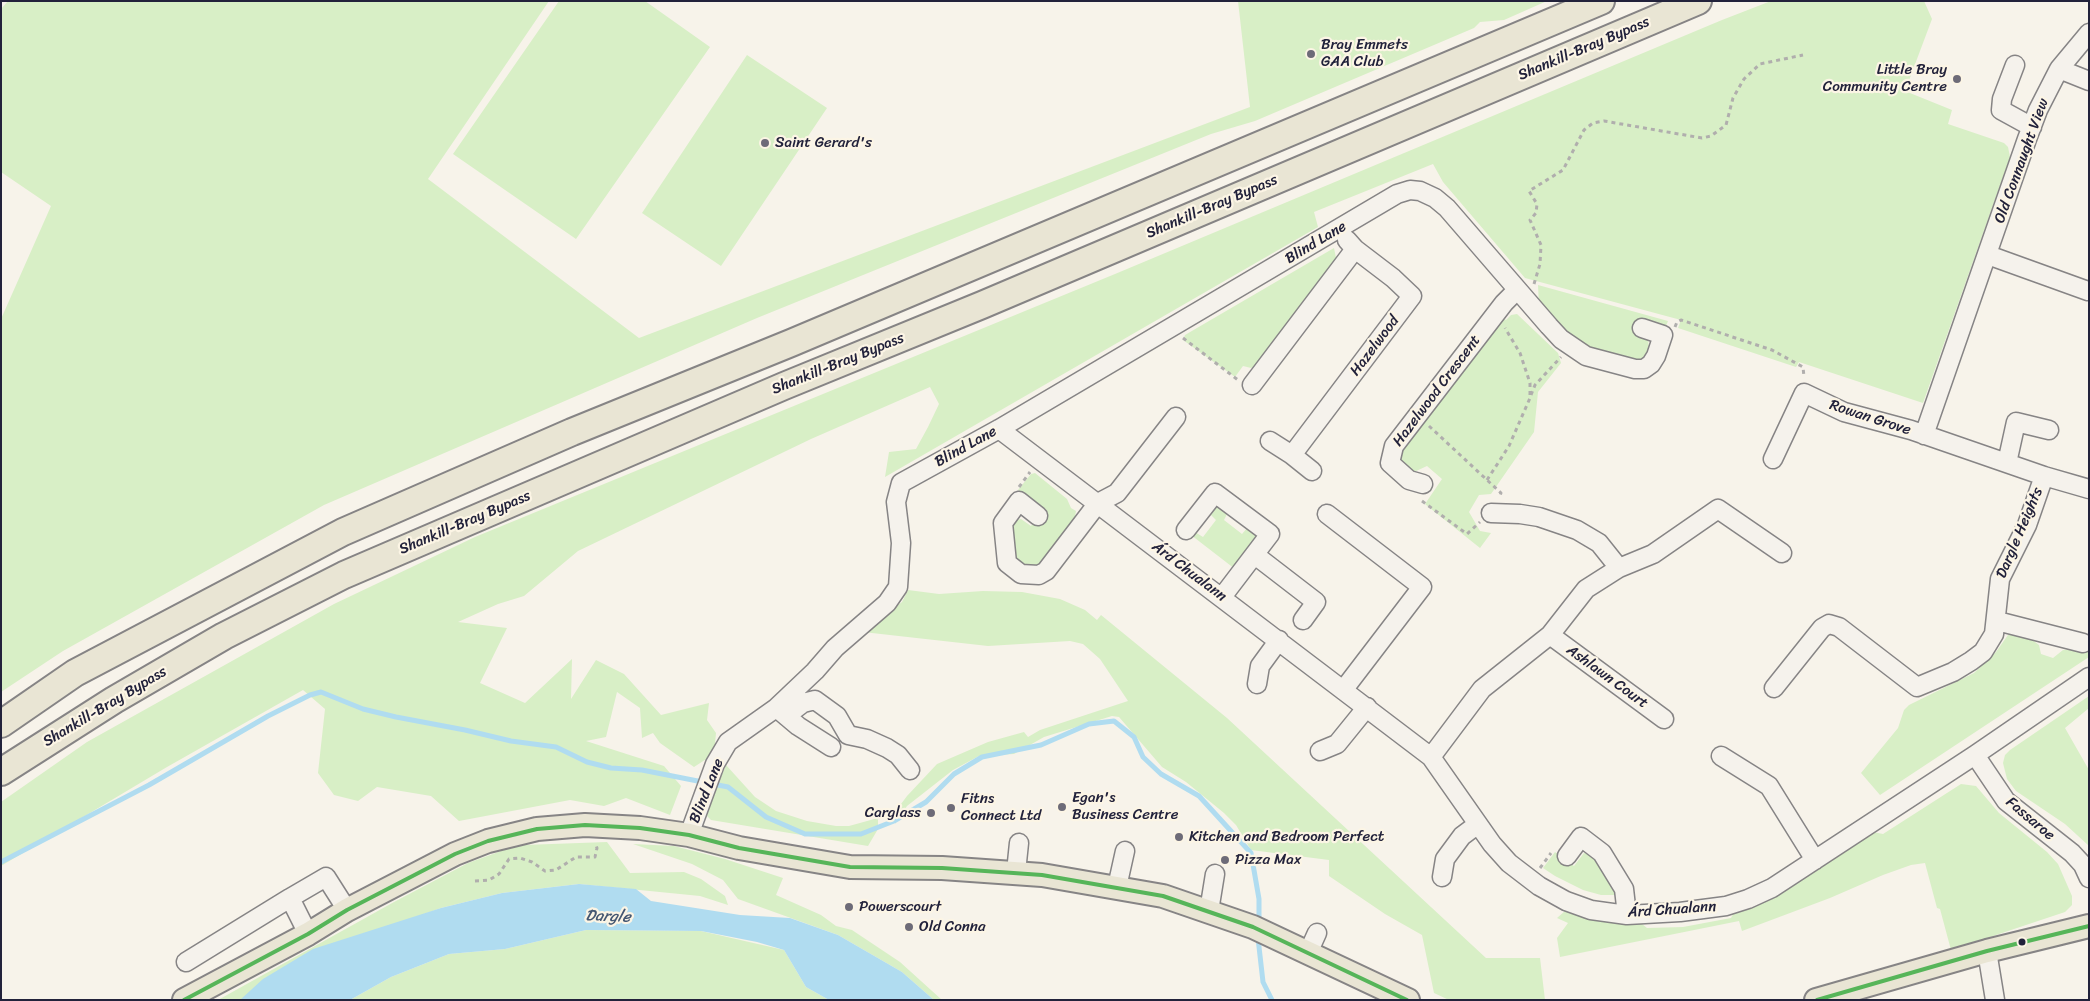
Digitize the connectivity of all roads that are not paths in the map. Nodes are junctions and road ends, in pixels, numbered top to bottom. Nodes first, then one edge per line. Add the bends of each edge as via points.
1 (1601, 1) edge
2 (1698, 1) edge
3 (2089, 33) edge
4 (2015, 65) dead end
5 (2060, 69) junction
6 (2089, 81) edge
7 (2032, 127) junction
8 (1340, 229) junction
9 (1355, 249) junction
10 (1988, 256) junction
11 (2088, 291) edge
12 (1521, 295) junction
13 (1642, 328) dead end
14 (1252, 385) road end
15 (1176, 416) dead end
16 (999, 428) junction
17 (2049, 430) dead end
18 (1924, 435) junction
19 (1270, 441) dead end
20 (1292, 455) junction
21 (1773, 459) dead end
22 (2006, 462) junction
23 (1312, 471) dead end
24 (2044, 476) junction
25 (1423, 484) road end
26 (2089, 489) edge
27 (1098, 503) junction
28 (1491, 513) road end
29 (1327, 514) dead end
30 (1038, 516) dead end
31 (1186, 530) dead end
32 (1782, 553) dead end
33 (1255, 555) junction
34 (1619, 568) junction
35 (1222, 597) junction
36 (1303, 620) dead end
37 (1997, 621) junction
38 (1550, 635) junction
39 (1279, 640) junction
40 (2083, 643) dead end
41 (2089, 677) edge
42 (1257, 684) dead end
43 (1774, 688) dead end
44 (1344, 690) junction
45 (1367, 707) junction
46 (781, 712) junction
47 (1664, 719) dead end
48 (1, 724) edge
49 (832, 747) dead end
50 (1320, 750) dead end
51 (1721, 756) dead end
52 (1975, 756) junction
53 (1431, 757) junction
54 (910, 770) dead end
55 (1, 772) edge
56 (1478, 824) junction
57 (689, 835) junction
58 (1018, 843) dead end
59 (1125, 851) dead end
60 (1567, 856) road end
61 (1815, 860) junction
62 (1016, 872) junction
63 (1215, 874) dead end
64 (1442, 877) dead end
65 (2089, 878) edge
66 (1117, 887) junction
67 (290, 898) junction
68 (347, 910) junction
69 (1209, 911) junction
70 (1627, 915) junction
71 (2089, 926) edge
72 (308, 934) junction
73 (1987, 951) junction
74 (186, 962) dead end
75 (1828, 999) edge
76 (184, 1000) edge
77 (1408, 1000) edge
78 (1995, 1000) edge

1 - 48 highway via 791,343 572,432 343,532 75,673
2 - 55 highway, Shankill-Bray Bypass via 344,574 216,641 106,705
3 - 5 street, Old Connaught View
4 - 7 street via 2002,99 2002,110
5 - 6 street
5 - 7 street, Old Connaught View
7 - 10 street, Old Connaught View
8 - 9 street, Hazelwood
8 - 12 street, Blind Lane via 1397,194 1420,191 1447,208
8 - 16 street, Blind Lane
9 - 14 street
9 - 20 street, Hazelwood via 1412,296
10 - 11 street
10 - 18 street, Old Connaught View
12 - 13 street via 1571,347 1600,361 1635,369 1644,369 1651,364 1663,335
12 - 25 street, Hazelwood Crescent via 1504,304 1394,446 1390,463 1409,480
15 - 27 street via 1117,493
16 - 27 street, Árd Chualann
16 - 46 street, Blind Lane via 901,483 896,502 901,543 898,587 887,603 835,648
17 - 22 street via 2016,422
18 - 21 street, Rowan Grove via 1844,412 1804,393
18 - 22 street, Rowan Grove
19 - 20 street
20 - 23 street
22 - 24 street, Rowan Grove
24 - 26 street, Rowan Grove
24 - 37 street, Dargle Heights via 2027,525 2000,580
27 - 30 street via 1046,571 1031,576 1013,570 1007,562 1004,523 1019,501
27 - 35 street, Árd Chualann
28 - 34 street via 1529,515 1570,527 1599,543
29 - 44 street via 1422,587
31 - 33 street via 1215,493 1270,534
32 - 34 street, Ashlawn Court via 1718,509 1653,554
33 - 35 street
33 - 36 street via 1316,602
34 - 38 street, Ashlawn Court via 1586,589
35 - 39 street, Árd Chualann
37 - 40 street
37 - 43 street, Dargle Heights via 1994,634 1983,652 1953,672 1917,687 1839,627 1829,624 1822,628
38 - 47 street, Ashlawn Court
38 - 53 street, Ashlawn Court via 1482,689
39 - 42 street via 1260,666
39 - 44 street, Árd Chualann
41 - 52 street, Árd Chualann
44 - 45 street, Árd Chualann
45 - 50 street via 1337,744
45 - 53 street, Árd Chualann
46 - 49 street
46 - 54 street via 815,700 836,716 848,735 887,748 898,755
46 - 57 street, Blind Lane via 728,742 715,764
51 - 61 street via 1769,786
52 - 61 street, Árd Chualann
52 - 65 street, Fassaroe via 2006,801 2072,853
53 - 56 street, Árd Chualann
56 - 64 street via 1462,836 1445,860
56 - 70 street, Árd Chualann via 1509,863 1531,881 1566,902 1591,910
57 - 62 main road via 738,848 850,867
57 - 68 main road via 595,826 537,829 488,841 429,866
58 - 62 street
59 - 66 street
60 - 70 street via 1581,837 1602,853 1624,889
61 - 70 street, Árd Chualann via 1772,888 1726,906
62 - 66 main road
63 - 69 street
66 - 69 main road via 1163,896
67 - 68 street via 326,877
67 - 72 street
67 - 74 street
68 - 72 main road
69 - 77 main road via 1260,930 1312,943
71 - 73 main road
72 - 76 main road
73 - 75 main road
73 - 78 street

